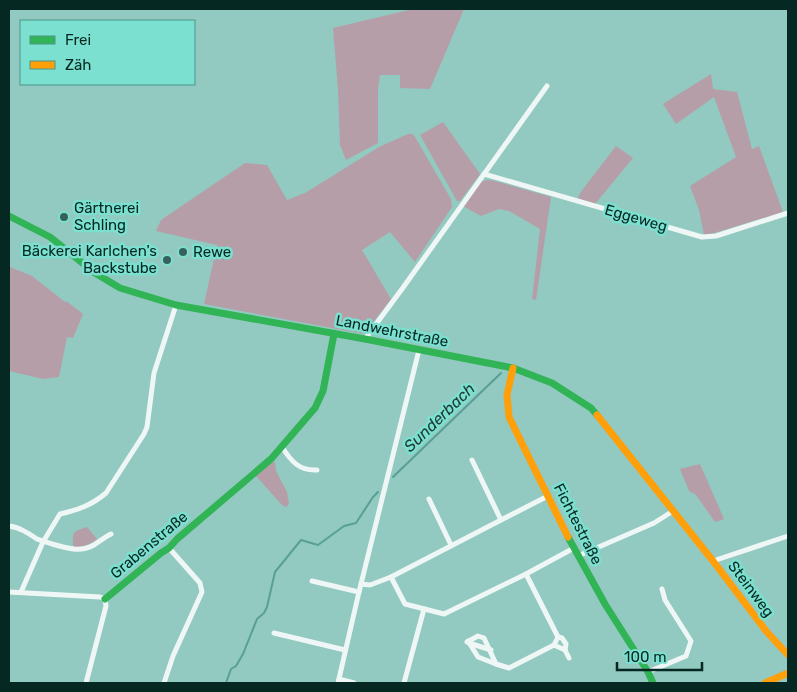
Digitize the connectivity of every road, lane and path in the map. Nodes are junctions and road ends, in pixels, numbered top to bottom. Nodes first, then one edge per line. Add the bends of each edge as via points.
1 (547, 86) dead end
2 (484, 174) junction
3 (788, 213) edge
4 (9, 216) edge
5 (176, 305) junction
6 (334, 334) junction
7 (365, 339) junction
8 (419, 350) junction
9 (513, 368) junction
10 (282, 447) junction
11 (472, 460) dead end
12 (317, 470) dead end
13 (548, 496) junction
14 (429, 499) dead end
15 (673, 511) junction
16 (500, 520) junction
17 (9, 526) edge
18 (111, 534) dead end
19 (788, 536) edge
20 (43, 542) junction
21 (452, 545) junction
22 (169, 548) junction
23 (574, 548) junction
24 (578, 556) junction
25 (713, 561) junction
26 (526, 574) junction
27 (391, 577) junction
28 (312, 581) dead end
29 (361, 584) junction
30 (662, 589) dead end
31 (9, 592) edge
32 (21, 592) junction
33 (359, 592) junction
34 (105, 599) junction
35 (424, 609) junction
36 (274, 633) dead end
37 (558, 637) junction
38 (468, 642) junction
39 (554, 645) junction
40 (485, 648) junction
41 (345, 650) junction
42 (491, 650) junction
43 (565, 650) junction
44 (788, 655) edge
45 (569, 658) dead end
46 (481, 659) junction
47 (496, 664) junction
48 (648, 672) junction
49 (788, 673) edge
50 (338, 681) edge
51 (86, 683) edge
52 (164, 683) edge
53 (354, 683) edge
54 (404, 683) edge
55 (653, 683) edge
56 (765, 683) edge

1 - 2 street
2 - 3 street, Eggeweg via 702,237 716,236
2 - 7 street
4 - 5 street, Landwehrstraße via 50,237 120,288
5 - 6 street, Landwehrstraße
5 - 20 street via 154,373 144,434 106,493 86,507 60,514
6 - 7 street, Landwehrstraße
6 - 10 street, Grabenstraße via 320,400
7 - 8 street, Landwehrstraße
8 - 9 street, Landwehrstraße
8 - 29 street
9 - 13 street, Fichtestraße via 507,395 509,417
9 - 15 street, Landwehrstraße via 552,383 591,408
10 - 12 street via 291,460 308,470
10 - 22 street, Grabenstraße
11 - 16 street
13 - 16 street
13 - 23 street, Fichtestraße
14 - 21 street
15 - 24 street via 654,523
15 - 25 street, Landwehrstraße
16 - 21 street
17 - 20 street
18 - 20 street via 79,550
19 - 25 street
20 - 32 street
21 - 27 street
22 - 34 street, Grabenstraße
22 - 52 street via 200,583 202,592
23 - 24 street, Fichtestraße
23 - 26 street
24 - 48 street, Fichtestraße
25 - 44 street, Steinweg
26 - 35 street via 444,614
26 - 37 street
27 - 29 street via 370,585
27 - 35 street via 405,604
28 - 33 street
29 - 33 street
30 - 48 street via 665,600 691,641 686,656
31 - 32 street, Grabenstraße
32 - 34 street, Grabenstraße
33 - 41 street
34 - 51 street via 106,606
35 - 54 street
36 - 41 street
37 - 39 street
37 - 43 street via 566,644
38 - 40 street
38 - 42 street via 478,636 484,638
38 - 46 street
39 - 43 street
39 - 47 street via 509,668
40 - 42 street
40 - 46 street
41 - 50 street
42 - 47 street
43 - 45 street
46 - 47 street
48 - 55 street, Fichtestraße
49 - 56 street
50 - 53 street

